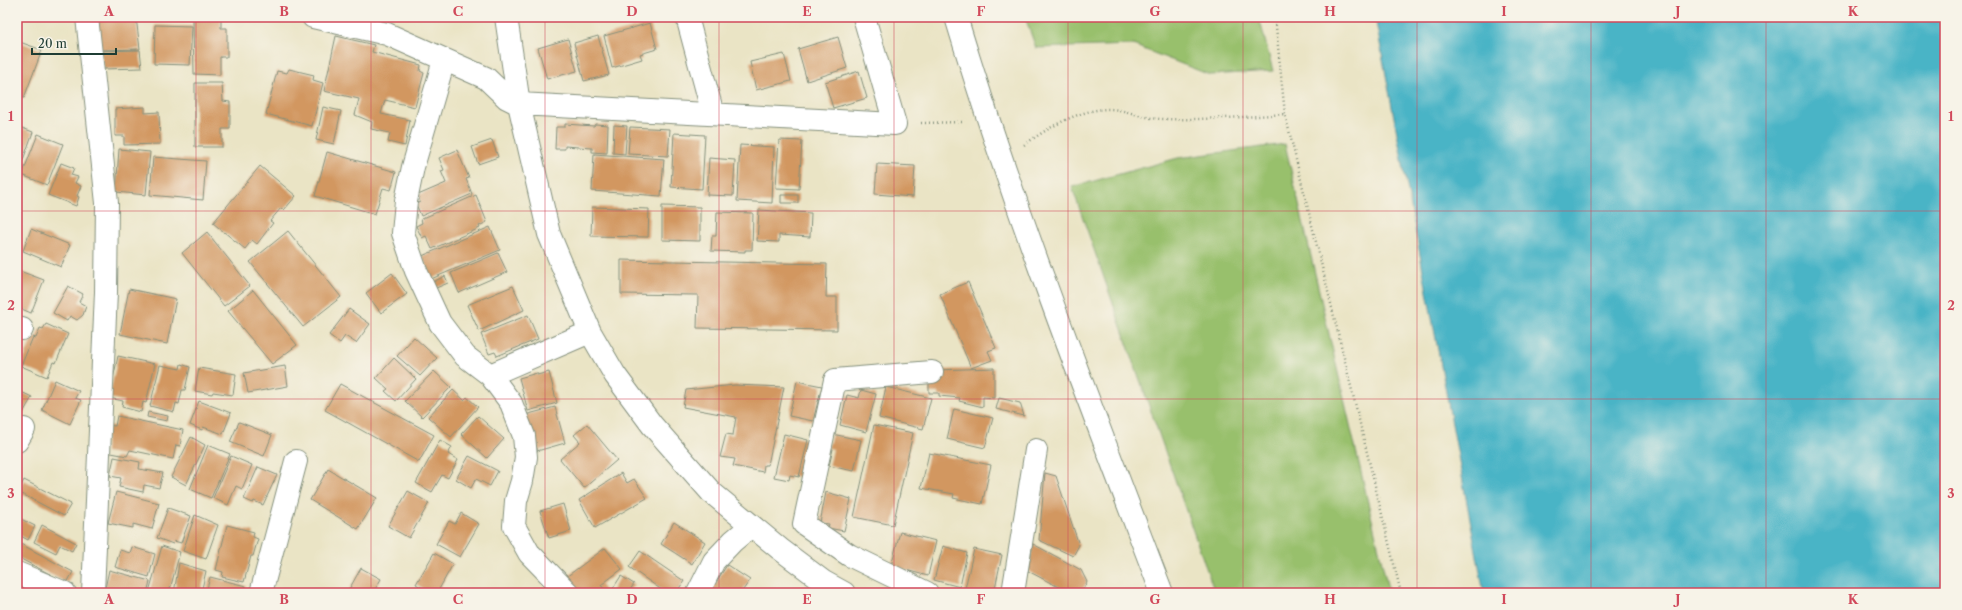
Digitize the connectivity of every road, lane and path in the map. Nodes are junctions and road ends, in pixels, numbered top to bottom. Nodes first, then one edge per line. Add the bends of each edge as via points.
1 (87, 17) edge
2 (313, 17) edge
3 (506, 17) edge
4 (687, 17) edge
5 (864, 17) edge
6 (956, 17) edge
7 (1275, 17) edge
8 (444, 60) junction
9 (519, 104) junction
10 (713, 114) junction
11 (1285, 114) junction
12 (988, 121) junction
13 (894, 124) junction
14 (1002, 162) junction
15 (590, 332) junction
16 (932, 372) dead end
17 (490, 375) junction
18 (1036, 450) dead end
19 (296, 461) dead end
20 (751, 526) junction
21 (17, 572) edge
22 (65, 593) edge
23 (93, 593) edge
24 (261, 593) edge
25 (568, 593) edge
26 (698, 593) edge
27 (844, 593) edge
28 (927, 593) edge
29 (1013, 593) edge
30 (1162, 593) edge
31 (1400, 593) edge

1 - 23 street via 106,203 106,292
2 - 8 street via 387,34
3 - 9 street
4 - 10 street
5 - 13 street
6 - 12 street
7 - 11 path
8 - 9 street via 486,78 507,98
8 - 17 street via 414,167 406,201 403,233 416,271 440,323 465,356
9 - 10 street
9 - 15 street via 549,234
10 - 13 street
11 - 14 path via 1197,120 1155,119 1117,109 1088,111 1035,137
11 - 31 path
12 - 13 path
12 - 14 street
14 - 30 street via 1067,347
15 - 17 street
15 - 20 street via 615,374 652,425 711,492
16 - 28 street via 835,380 804,524 849,555
17 - 25 street via 511,403 524,436 526,457 516,501 514,526 529,553
18 - 29 street
19 - 24 street
20 - 26 street via 714,561
20 - 27 street via 824,582
21 - 22 street

